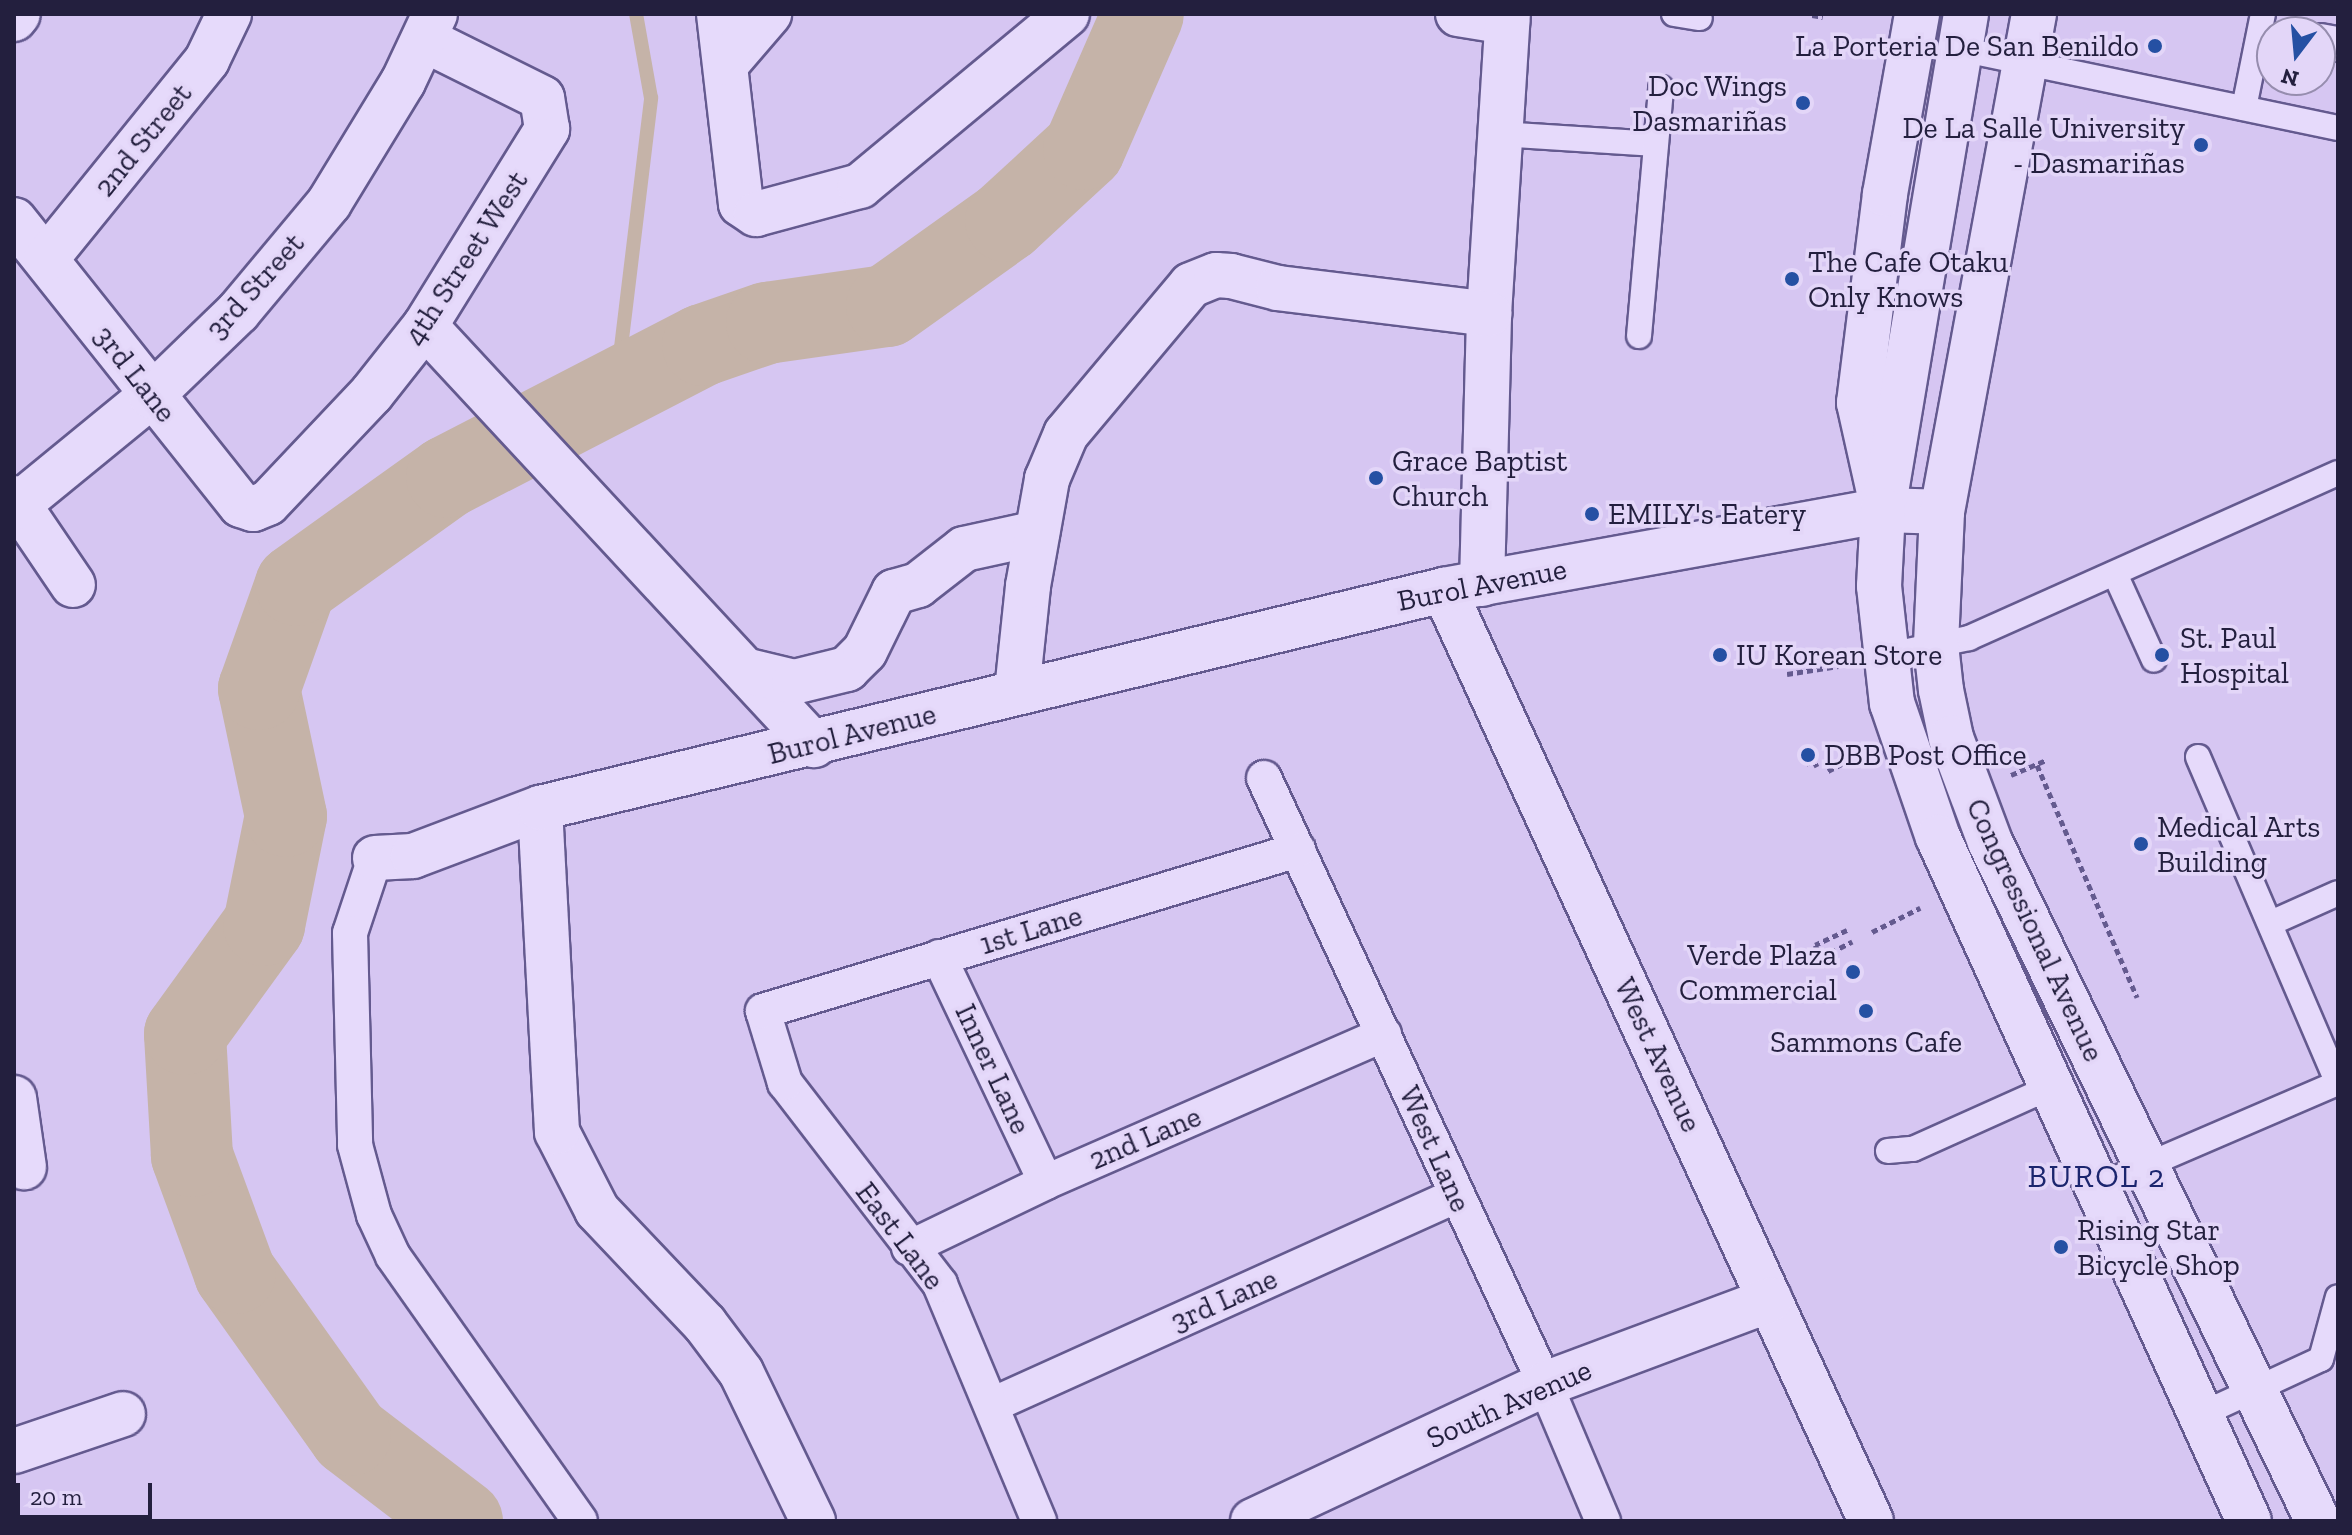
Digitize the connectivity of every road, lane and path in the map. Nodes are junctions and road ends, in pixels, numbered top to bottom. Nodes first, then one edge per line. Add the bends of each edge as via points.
1 (18, 14) edge
2 (229, 14) edge
3 (719, 14) edge
4 (769, 14) edge
5 (1067, 14) edge
6 (1458, 14) edge
7 (1674, 14) edge
8 (1917, 14) edge
9 (2034, 14) edge
10 (2263, 14) edge
11 (1812, 15) edge
12 (1823, 17) dead end
13 (1508, 18) edge
14 (1700, 18) dead end
15 (14, 19) edge
16 (430, 27) edge
17 (1963, 32) edge
18 (2025, 62) junction
19 (727, 63) junction
20 (1661, 88) dead end
21 (2244, 108) junction
22 (2338, 128) edge
23 (1500, 134) junction
24 (1656, 144) junction
25 (14, 220) edge
26 (46, 259) junction
27 (1489, 314) junction
28 (425, 326) junction
29 (1639, 336) dead end
30 (151, 396) junction
31 (2338, 473) edge
32 (268, 503) joint
33 (16, 504) edge
34 (1883, 510) junction
35 (1942, 512) junction
36 (1037, 533) junction
37 (2115, 574) junction
38 (73, 585) dead end
39 (1463, 587) junction
40 (1936, 645) junction
41 (1884, 656) junction
42 (2154, 660) dead end
43 (1838, 666) dead end
44 (748, 671) junction
45 (1787, 674) dead end
46 (1017, 691) junction
47 (814, 745) junction
48 (1858, 756) dead end
49 (2198, 757) dead end
50 (2047, 760) dead end
51 (2037, 765) junction
52 (1828, 771) dead end
53 (2010, 775) dead end
54 (1264, 778) dead end
55 (540, 808) junction
56 (1298, 850) junction
57 (375, 858) joint
58 (2338, 893) edge
59 (1925, 906) dead end
60 (2271, 923) junction
61 (1847, 930) dead end
62 (1872, 932) dead end
63 (1852, 942) dead end
64 (939, 957) junction
65 (2137, 997) dead end
66 (764, 1009) joint
67 (1384, 1034) junction
68 (2051, 1087) junction
69 (14, 1098) edge
70 (1888, 1151) dead end
71 (2148, 1164) junction
72 (24, 1167) dead end
73 (1046, 1182) junction
74 (2096, 1187) junction
75 (1455, 1196) junction
76 (909, 1248) junction
77 (2338, 1297) edge
78 (1770, 1300) junction
79 (1545, 1384) junction
80 (2255, 1390) junction
81 (992, 1405) junction
82 (123, 1414) dead end
83 (2200, 1415) junction
84 (14, 1451) edge
85 (580, 1521) edge
86 (813, 1521) edge
87 (1039, 1521) edge
88 (1253, 1521) edge
89 (1603, 1521) edge
90 (1871, 1521) edge
91 (2249, 1521) edge
92 (2318, 1521) edge

1 - 15 street
2 - 26 street, 2nd Street via 207,60
3 - 19 street
4 - 19 street
5 - 19 street via 860,186 756,214 741,204
6 - 13 street
7 - 14 lane
8 - 34 street, Congressional Avenue via 1885,194 1859,403
9 - 18 street, Congressional Avenue
10 - 21 lane
11 - 12 path
13 - 23 street
16 - 28 street, 4th Street West via 542,98 549,113 547,129 525,168
16 - 30 street, 3rd Street via 329,203 238,312
17 - 18 lane
17 - 34 street, Congressional Avenue
18 - 21 lane
18 - 35 street, Congressional Avenue
20 - 24 lane
21 - 22 lane
23 - 24 lane
23 - 27 street
24 - 29 lane
25 - 26 street, 3rd Lane
26 - 30 street, 3rd Lane
27 - 36 street via 1278,288 1231,276 1216,275 1191,285 1066,434 1047,479
27 - 39 street
28 - 32 street, 4th Street West via 372,393
28 - 44 street
30 - 32 street, 3rd Lane via 241,505 253,509
30 - 33 street, 3rd Street
31 - 37 lane
33 - 38 street
34 - 35 street, Burol Avenue
34 - 39 street, Burol Avenue
34 - 41 street, Congressional Avenue via 1879,586
35 - 40 street, Congressional Avenue
36 - 44 street via 964,549 918,585 894,592 865,651 847,669 794,682
36 - 46 street
37 - 40 lane via 1969,638
37 - 42 lane
39 - 46 street, Burol Avenue
39 - 78 street, West Avenue
40 - 41 lane
40 - 71 street, Congressional Avenue via 1951,738 1972,799
41 - 68 street, Congressional Avenue via 1905,750 1938,837
43 - 45 path
44 - 47 street
46 - 47 street, Burol Avenue
47 - 55 street, Burol Avenue
48 - 52 path
49 - 60 lane
50 - 51 path
51 - 53 path
51 - 65 path
54 - 56 street, West Lane
55 - 57 street, Burol Avenue via 413,856
55 - 86 street via 557,1132 597,1210 705,1324 741,1372
56 - 64 street, 1st Lane
56 - 67 street, West Lane
57 - 85 street via 350,933 355,1145 374,1215 393,1256
58 - 60 lane
59 - 62 path
60 - 71 lane via 2338,1083
61 - 63 path via 1815,945 1822,957
64 - 66 street, 1st Lane
64 - 73 street, Inner Lane
66 - 76 street, East Lane via 761,1016 785,1083
67 - 73 street, 2nd Lane
67 - 75 street, West Lane
68 - 70 lane via 1913,1149
68 - 74 street, Congressional Avenue
69 - 72 street
71 - 74 lane
71 - 80 street, Congressional Avenue
73 - 76 street, 2nd Lane
74 - 83 street, Congressional Avenue
75 - 79 street, West Lane
75 - 81 street, 3rd Lane
76 - 81 street, East Lane via 940,1284
77 - 80 lane via 2321,1359
78 - 79 street, South Avenue
78 - 90 street, West Avenue
79 - 88 street, South Avenue
79 - 89 street, West Lane
80 - 83 lane
80 - 92 street, Congressional Avenue
81 - 87 street, East Lane
82 - 84 street
83 - 91 street, Congressional Avenue

